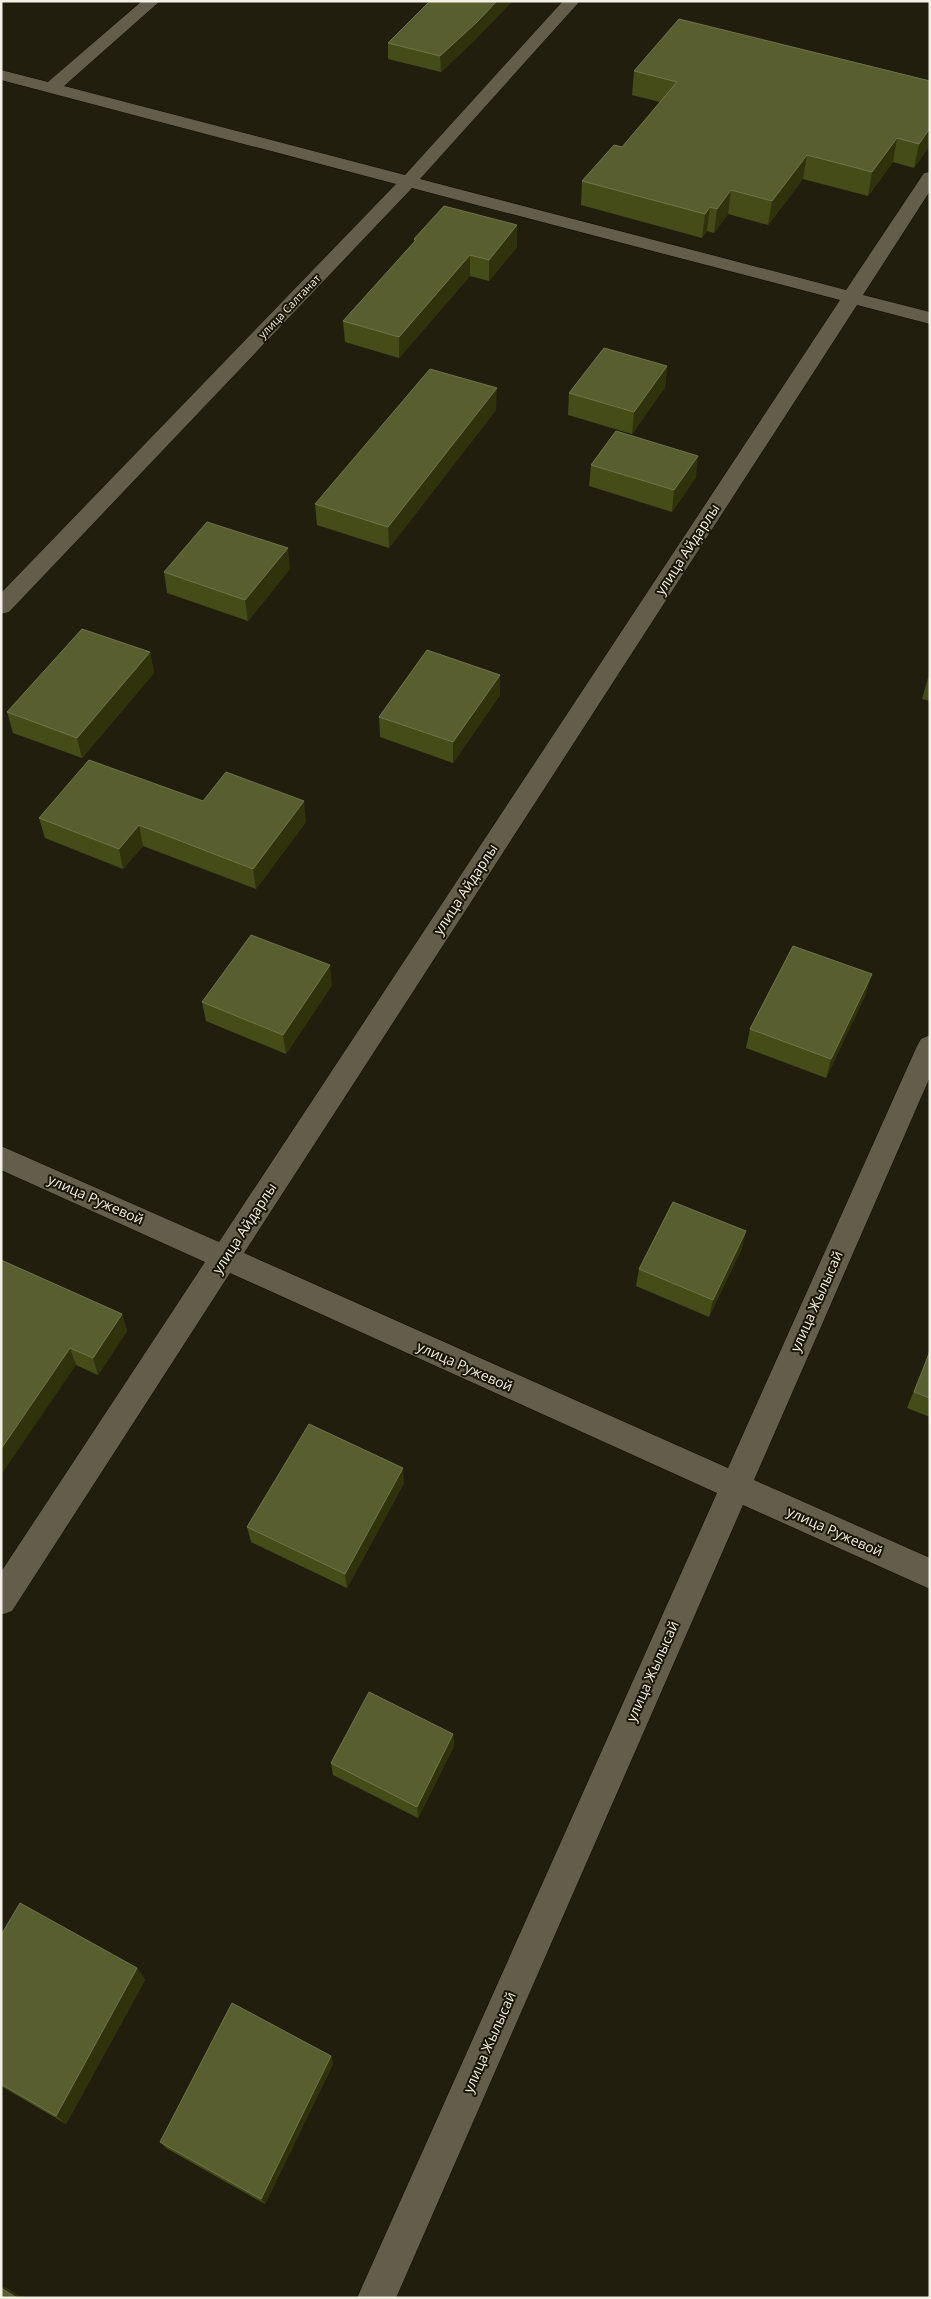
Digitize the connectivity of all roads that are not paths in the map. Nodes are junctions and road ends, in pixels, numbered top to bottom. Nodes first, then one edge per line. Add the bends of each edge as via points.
1 (152, 1) edge
2 (572, 1) edge
3 (1, 75) edge
4 (51, 88) junction
5 (930, 177) edge
6 (409, 181) junction
7 (851, 298) junction
8 (930, 318) edge
9 (1, 607) edge
10 (930, 1046) edge
11 (1, 1157) edge
12 (225, 1258) junction
13 (734, 1486) junction
14 (930, 1574) edge
15 (1, 1600) edge
16 (376, 2298) edge

1 - 4 street
2 - 6 street, улица Салтанат
3 - 4 street
4 - 6 street
5 - 7 street, улица Айдарлы
6 - 7 street
6 - 9 street, улица Салтанат
7 - 8 street
7 - 12 street, улица Айдарлы
10 - 13 street, улица Жылысай
11 - 12 street, улица Ружевой
12 - 13 street, улица Ружевой
12 - 15 street, улица Айдарлы
13 - 14 street, улица Ружевой
13 - 16 street, улица Жылысай

